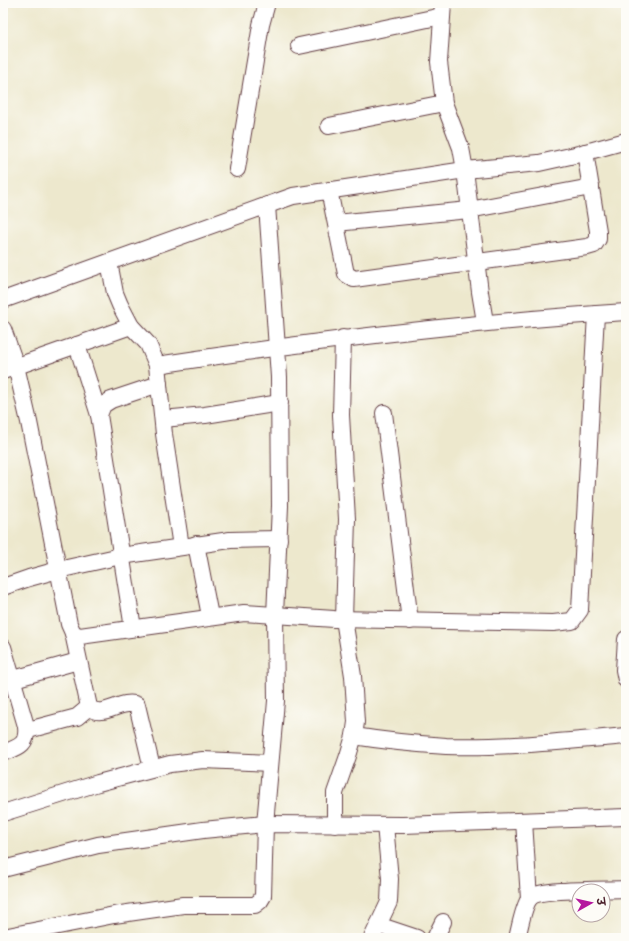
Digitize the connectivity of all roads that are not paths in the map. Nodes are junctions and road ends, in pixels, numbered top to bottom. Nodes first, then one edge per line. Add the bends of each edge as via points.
1 (267, 3) edge
2 (442, 9) edge
3 (299, 46) dead end
4 (444, 103) junction
5 (329, 126) dead end
6 (626, 140) edge
7 (584, 152) junction
8 (237, 169) dead end
9 (465, 170) junction
10 (590, 187) junction
11 (330, 190) junction
12 (267, 205) junction
13 (469, 210) junction
14 (336, 223) junction
15 (109, 262) junction
16 (476, 264) junction
17 (3, 300) edge
18 (626, 312) edge
19 (596, 314) junction
20 (485, 322) junction
21 (131, 326) junction
22 (3, 329) edge
23 (343, 338) junction
24 (77, 345) junction
25 (278, 346) junction
26 (157, 365) junction
27 (9, 369) edge
28 (159, 384) junction
29 (280, 403) junction
30 (384, 413) dead end
31 (99, 415) junction
32 (163, 419) junction
33 (279, 539) junction
34 (189, 546) junction
35 (121, 556) junction
36 (58, 570) junction
37 (3, 587) edge
38 (275, 615) junction
39 (210, 616) junction
40 (344, 619) junction
41 (410, 621) junction
42 (132, 628) junction
43 (73, 633) junction
44 (626, 639) edge
45 (3, 647) edge
46 (78, 661) junction
47 (626, 680) edge
48 (8, 681) edge
49 (89, 707) junction
50 (26, 726) junction
51 (354, 736) junction
52 (626, 736) edge
53 (3, 753) edge
54 (270, 763) junction
55 (152, 768) junction
56 (3, 813) edge
57 (626, 817) edge
58 (524, 821) junction
59 (265, 824) junction
60 (335, 825) junction
61 (385, 825) junction
62 (5, 863) edge
63 (626, 889) edge
64 (529, 899) junction
65 (443, 922) dead end
66 (375, 931) edge
67 (3, 937) edge
68 (417, 938) edge
69 (435, 938) edge
70 (517, 938) edge

1 - 8 street
2 - 3 street
2 - 4 street via 439,62
4 - 5 street
4 - 9 street via 461,148
6 - 7 street
7 - 9 street via 540,163
7 - 10 street
9 - 11 street
9 - 13 street
10 - 13 street
10 - 16 street via 598,231 598,239 594,245
11 - 12 street via 293,196
11 - 14 street
12 - 15 street
12 - 25 street
13 - 14 street
13 - 16 street
14 - 16 street via 346,274 354,280
15 - 17 street
15 - 21 street via 115,294
16 - 20 street
18 - 19 street
19 - 20 street
19 - 41 street via 580,610 576,617 566,622
20 - 23 street
21 - 24 street
21 - 26 street via 148,344
22 - 27 street
23 - 25 street
23 - 40 street via 340,408 347,519
24 - 27 street
24 - 31 street
25 - 26 street
25 - 29 street
26 - 28 street
27 - 36 street via 29,422
28 - 31 street via 111,400 103,405
28 - 32 street
29 - 32 street
29 - 33 street
30 - 41 street
31 - 35 street
32 - 34 street
33 - 34 street via 230,540
33 - 38 street
34 - 35 street
34 - 39 street
35 - 36 street
35 - 42 street
36 - 37 street
36 - 43 street
38 - 39 street via 244,613
38 - 40 street
38 - 54 street via 276,701
39 - 42 street
40 - 41 street
40 - 51 street via 353,676 356,722
42 - 43 street via 80,636
43 - 46 street
44 - 47 street
45 - 48 street
46 - 48 street
46 - 49 street
48 - 50 street
49 - 50 street via 77,716 28,730
49 - 55 street via 99,711 127,703 137,705
50 - 53 street via 27,736 24,743
51 - 52 street via 399,743 447,746 521,744
51 - 60 street via 335,793
54 - 55 street via 202,760
54 - 59 street
55 - 56 street
57 - 58 street
58 - 61 street
58 - 64 street
59 - 60 street
59 - 62 street via 98,844
59 - 67 street via 262,896 255,906 183,905 114,915
60 - 61 street
61 - 66 street via 389,902
63 - 64 street via 555,891 534,895
64 - 70 street
65 - 69 street
66 - 68 street

